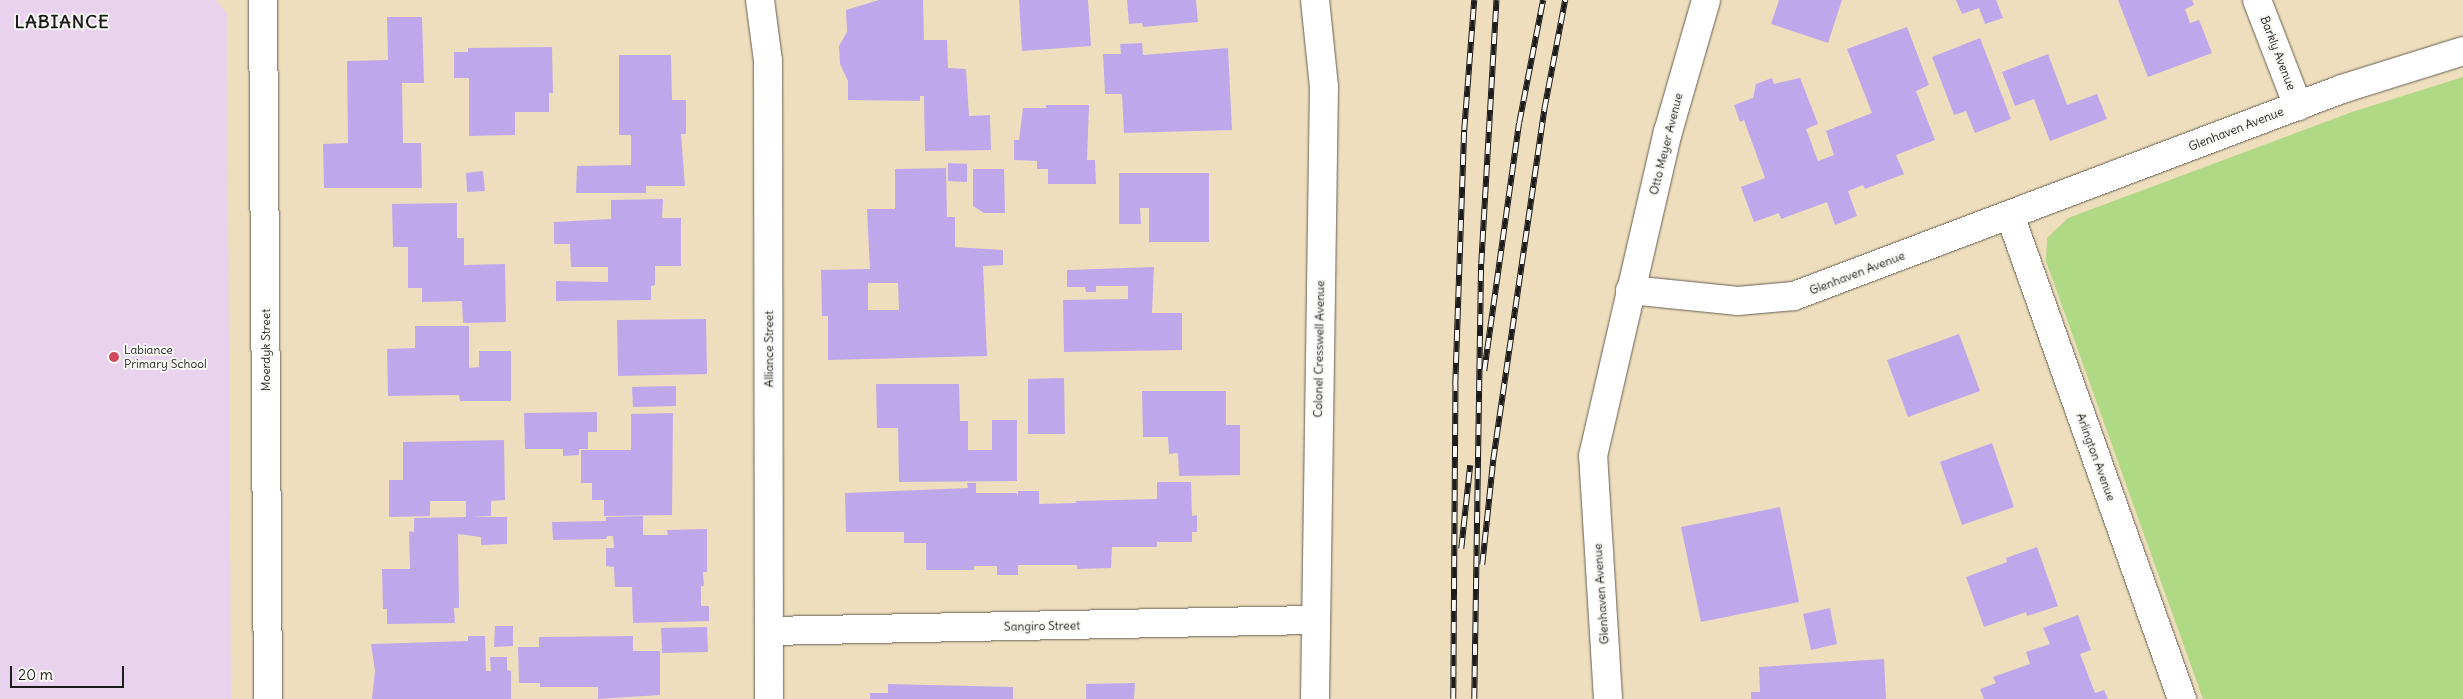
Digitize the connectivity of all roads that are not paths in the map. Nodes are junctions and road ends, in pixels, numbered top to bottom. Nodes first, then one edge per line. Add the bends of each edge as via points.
1 (263, 0) edge
2 (760, 0) edge
3 (1315, 0) edge
4 (1706, 0) edge
5 (2258, 0) edge
6 (2463, 51) edge
7 (2298, 106) junction
8 (2010, 215) junction
9 (1630, 290) junction
10 (1314, 620) junction
11 (769, 631) junction
12 (268, 699) edge
13 (769, 699) edge
14 (1315, 699) edge
15 (1608, 699) edge
16 (2182, 699) edge

1 - 12 street, Moerdyk Street
2 - 11 street, Alliance Street via 768,61
3 - 10 street, Colonel Cresswell Avenue via 1324,88
4 - 9 street, Otto Meyer Avenue via 1668,132
5 - 7 street, Barkly Avenue
6 - 7 street, Glenhaven Avenue
7 - 8 street, Glenhaven Avenue
8 - 9 street, Glenhaven Avenue via 1810,291 1778,299 1738,301
8 - 16 street, Arlington Avenue
9 - 15 street, Glenhaven Avenue via 1593,456
10 - 11 street, Sangiro Street
10 - 14 street, Colonel Cresswell Avenue
11 - 13 street, Alliance Street

